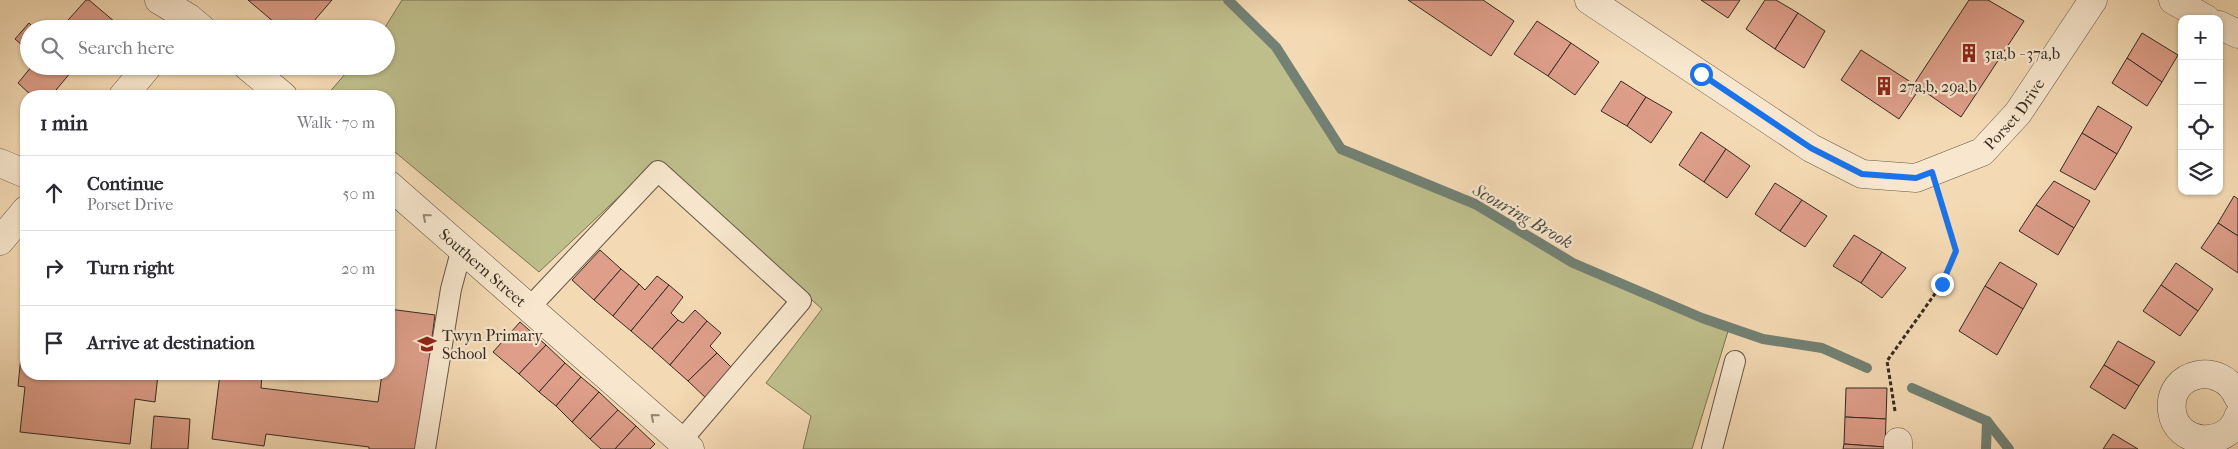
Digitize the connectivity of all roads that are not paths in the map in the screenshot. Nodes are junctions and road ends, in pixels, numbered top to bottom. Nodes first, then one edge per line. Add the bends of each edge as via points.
1 (159, 0) edge
2 (1589, 0) edge
3 (2093, 0) edge
4 (2173, 0) edge
5 (2199, 15) edge
6 (184, 20) edge
7 (2223, 27) edge
8 (2238, 34) edge
9 (140, 75) edge
10 (258, 75) edge
11 (128, 90) edge
12 (276, 90) edge
13 (0, 163) edge
14 (20, 171) edge
15 (395, 190) edge
16 (20, 217) edge
17 (0, 241) edge
18 (462, 248) junction
19 (530, 308) junction
20 (1736, 361) dead end
21 (2234, 380) edge
22 (2238, 417) edge
23 (686, 445) edge
24 (425, 449) edge
25 (1712, 449) edge

1 - 6 street
2 - 3 street, Porset Drive via 1811,148 1862,174 1916,178 1982,152 2018,113
4 - 5 street
7 - 8 street
9 - 11 street
10 - 12 street
13 - 14 street
18 -> 15 street, Southern Street
16 - 17 street
18 - 19 street, Southern Street
18 - 24 lane via 451,289
23 -> 19 street, Southern Street
19 - 23 lane via 658,171 801,301
20 - 25 lane
21 - 22 street via 2205,373 2194,375 2177,389 2172,410 2181,430 2201,441 2223,436

